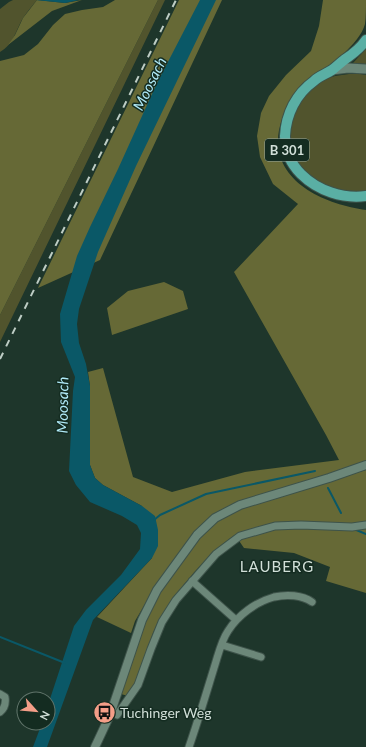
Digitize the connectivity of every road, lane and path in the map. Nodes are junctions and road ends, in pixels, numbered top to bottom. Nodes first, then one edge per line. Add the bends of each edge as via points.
1 (366, 40) edge
2 (366, 69) edge
3 (332, 70) junction
4 (366, 196) edge
5 (366, 465) edge
6 (366, 525) edge
7 (192, 581) junction
8 (312, 602) dead end
9 (236, 620) junction
10 (222, 644) junction
11 (261, 657) dead end
12 (0, 694) edge
13 (0, 712) edge
14 (117, 715) dead end
15 (95, 747) edge
16 (189, 747) edge

1 - 3 main road, B 301 via 359,50
2 - 3 main road, B 301
3 - 4 main road, B 301 via 307,86 291,108 286,125 286,149 297,170 317,186 339,195
5 - 15 street via 252,500 234,507 206,526 188,546 148,606 138,627 110,716
6 - 7 street via 352,527 301,524 253,531 240,536 216,554
7 - 9 street
7 - 14 street via 162,622 138,685
8 - 9 street via 298,596 278,596 257,605
9 - 10 street
10 - 11 street
10 - 16 street
12 - 13 street via 5,697 4,708

